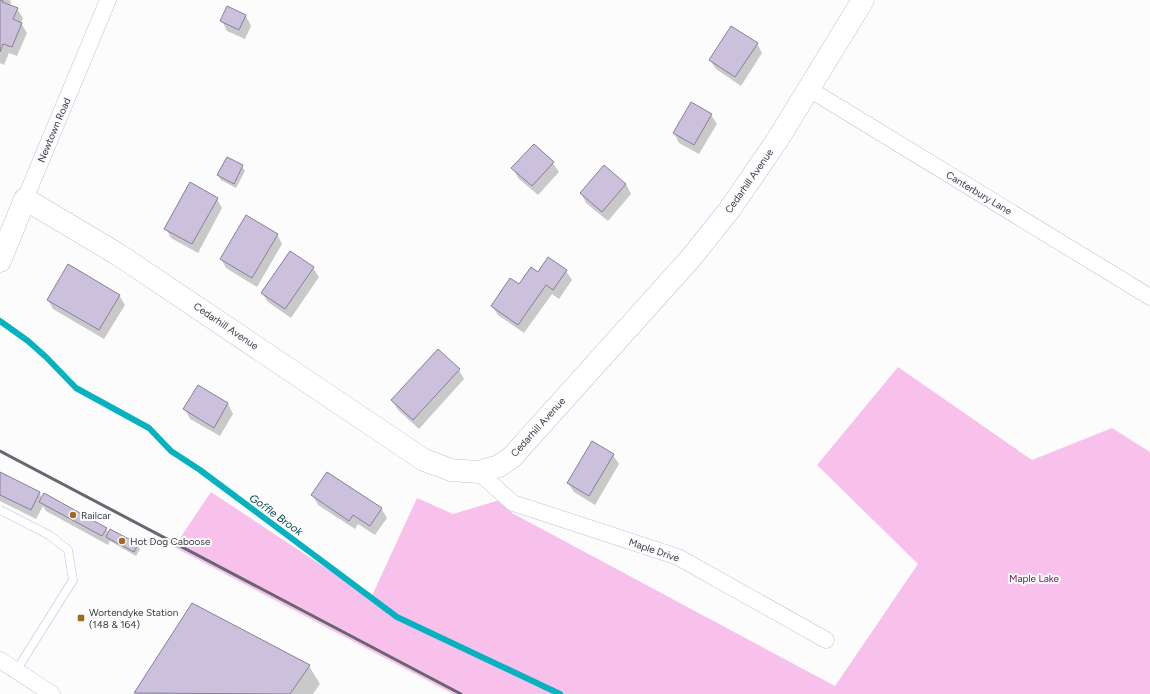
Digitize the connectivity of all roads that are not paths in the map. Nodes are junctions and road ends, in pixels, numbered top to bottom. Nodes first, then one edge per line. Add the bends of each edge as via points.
1 (108, 0) edge
2 (863, 0) edge
3 (809, 89) junction
4 (25, 199) junction
5 (0, 260) edge
6 (1150, 297) edge
7 (478, 472) junction
8 (0, 510) edge
9 (826, 640) dead end
10 (0, 660) edge
11 (16, 671) junction
12 (47, 693) edge

1 - 4 street, Newtown Road
2 - 3 street, Cedarhill Avenue
3 - 6 street, Canterbury Lane
3 - 7 street, Cedarhill Avenue via 730,209 690,259 512,457 499,466
4 - 5 street, Newtown Road
4 - 7 street, Cedarhill Avenue via 119,255 424,460 451,470
7 - 9 street, Maple Drive via 513,503 678,557
8 - 11 lane via 49,535 68,550 73,580
10 - 11 street
11 - 12 street

